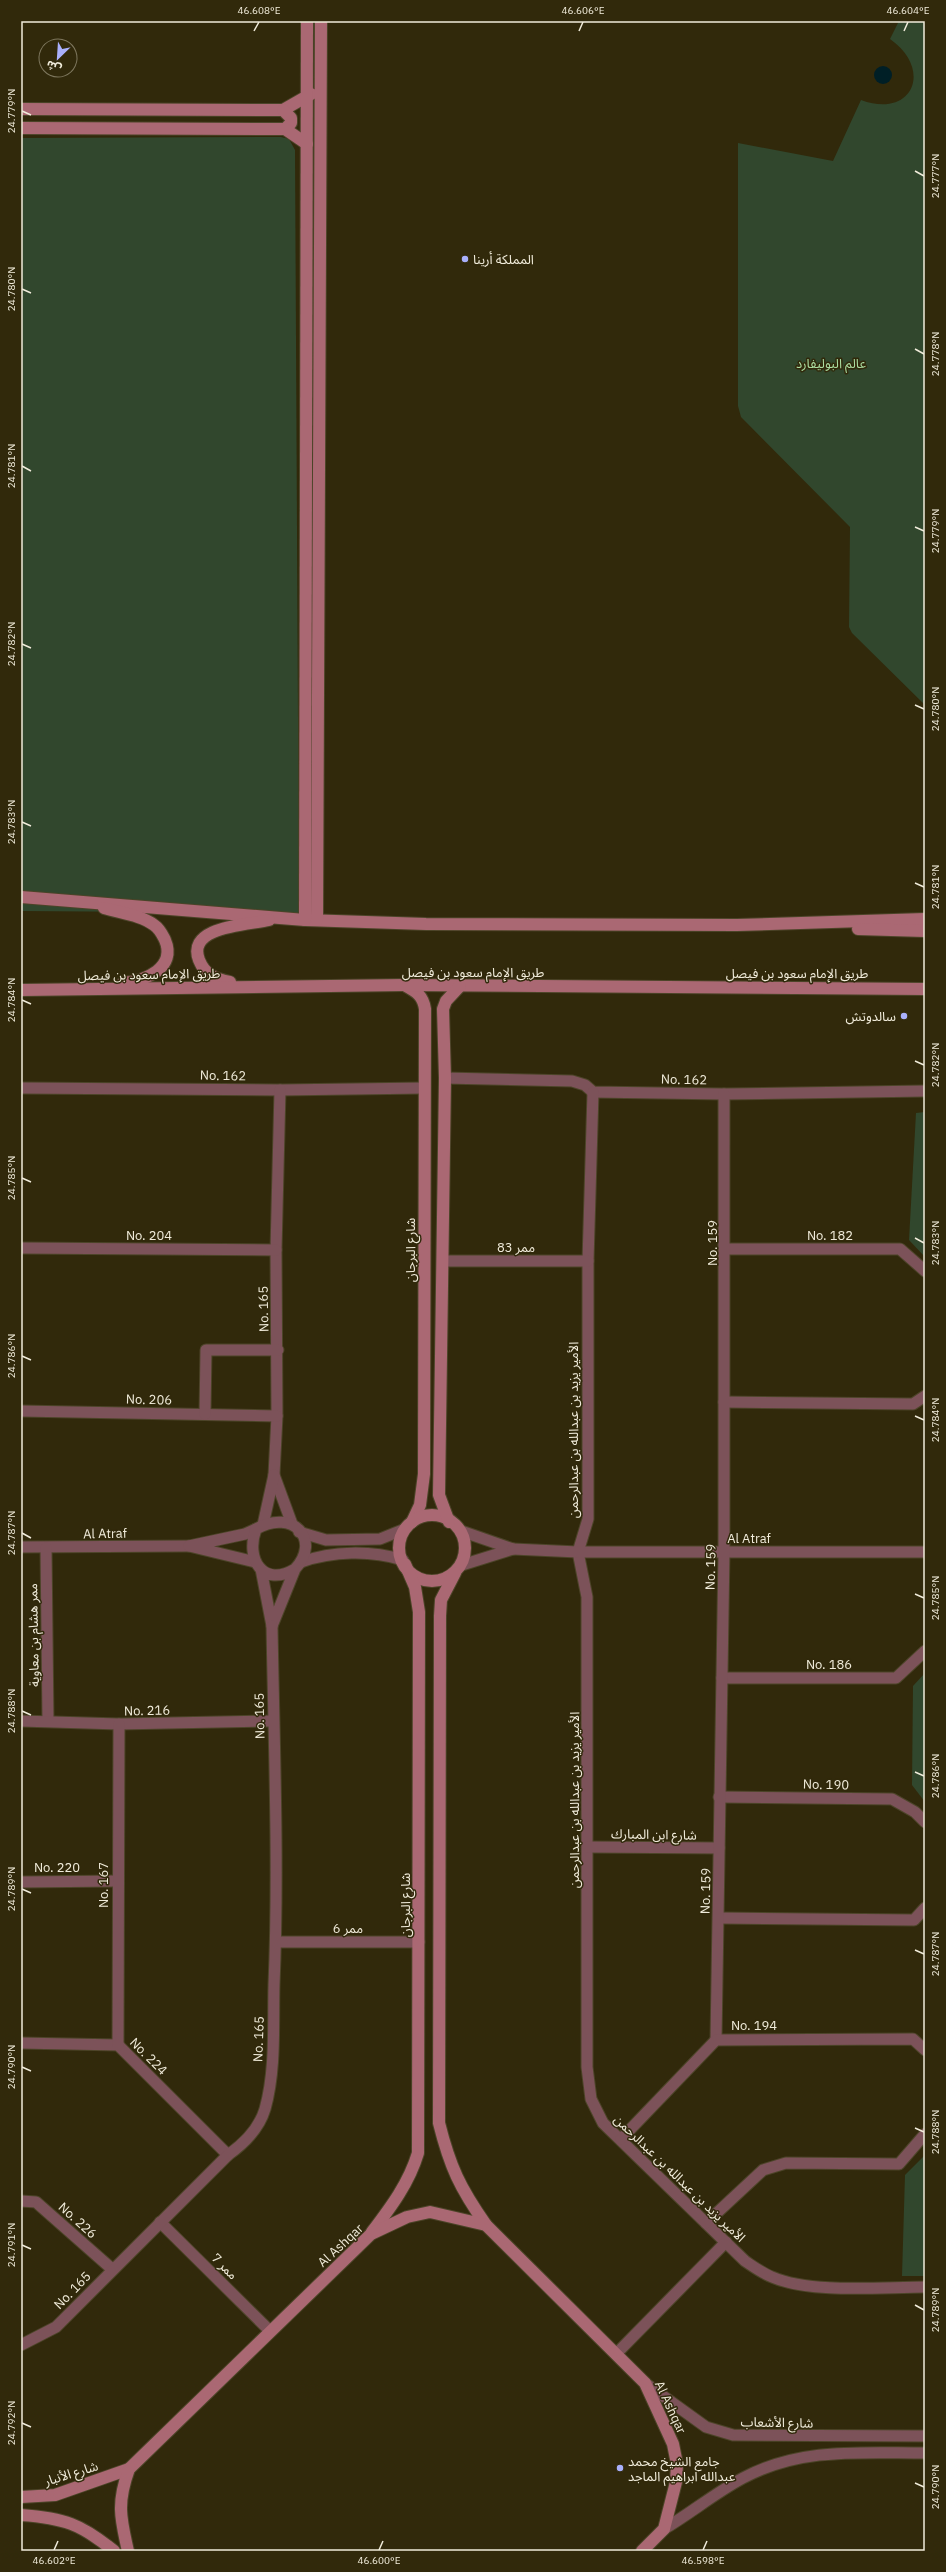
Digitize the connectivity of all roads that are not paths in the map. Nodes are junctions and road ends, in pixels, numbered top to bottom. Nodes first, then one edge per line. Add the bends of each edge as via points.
1 (307, 21) edge
2 (321, 21) edge
3 (321, 86) junction
4 (306, 98) junction
5 (21, 109) edge
6 (283, 110) junction
7 (21, 128) edge
8 (285, 129) junction
9 (307, 144) junction
10 (21, 897) edge
11 (79, 902) junction
12 (278, 917) junction
13 (925, 919) edge
14 (305, 920) junction
15 (317, 920) junction
16 (810, 924) junction
17 (925, 931) edge
18 (405, 985) junction
19 (245, 986) junction
20 (460, 986) junction
21 (925, 989) edge
22 (21, 990) edge
23 (72, 990) junction
24 (445, 1078) junction
25 (21, 1088) edge
26 (424, 1088) junction
27 (280, 1090) junction
28 (925, 1091) edge
29 (593, 1092) junction
30 (724, 1094) junction
31 (21, 1248) edge
32 (726, 1249) junction
33 (276, 1250) junction
34 (443, 1261) junction
35 (588, 1261) junction
36 (925, 1272) edge
37 (278, 1350) junction
38 (925, 1396) edge
39 (724, 1402) junction
40 (21, 1411) edge
41 (205, 1414) junction
42 (277, 1416) junction
43 (274, 1475) junction
44 (450, 1522) junction
45 (408, 1526) junction
46 (259, 1527) junction
47 (295, 1528) junction
48 (461, 1532) junction
49 (189, 1546) junction
50 (21, 1547) edge
51 (46, 1548) junction
52 (513, 1549) junction
53 (578, 1552) junction
54 (724, 1552) junction
55 (925, 1552) edge
56 (404, 1562) junction
57 (258, 1565) junction
58 (298, 1565) junction
59 (458, 1569) junction
60 (272, 1626) junction
61 (925, 1651) edge
62 (722, 1678) junction
63 (21, 1721) edge
64 (48, 1721) junction
65 (273, 1721) junction
66 (119, 1724) junction
67 (719, 1797) junction
68 (925, 1822) edge
69 (588, 1847) junction
70 (719, 1848) junction
71 (117, 1881) junction
72 (21, 1882) edge
73 (925, 1908) edge
74 (719, 1918) junction
75 (276, 1942) junction
76 (419, 1942) junction
77 (716, 2040) junction
78 (21, 2043) edge
79 (118, 2045) junction
80 (925, 2050) edge
81 (925, 2134) edge
82 (621, 2139) junction
83 (228, 2155) junction
84 (21, 2202) edge
85 (160, 2222) junction
86 (706, 2223) junction
87 (486, 2225) junction
88 (371, 2234) junction
89 (726, 2242) junction
90 (112, 2269) junction
91 (925, 2287) edge
92 (270, 2331) junction
93 (21, 2345) edge
94 (616, 2354) junction
95 (645, 2383) junction
96 (925, 2436) edge
97 (925, 2453) edge
98 (129, 2469) junction
99 (21, 2497) edge
100 (21, 2515) edge
101 (664, 2529) junction
102 (114, 2551) edge
103 (128, 2551) edge
104 (642, 2551) edge

1 - 4 street
2 - 3 street
3 - 4 street
3 - 15 street
4 - 6 street
4 - 9 street
5 - 6 street
6 - 8 street via 291,118 291,123
7 - 8 street
8 - 9 street
9 - 14 street
10 - 11 street
11 - 12 street
11 - 23 street via 154,924 161,931 167,944 167,954 157,972 147,978
12 - 14 street
12 - 19 street via 247,925 220,928 199,943 197,954 207,974 218,980
13 - 16 street
14 - 15 street
15 - 16 street via 643,926
16 - 17 street via 872,930
18 - 19 street, طريق الإمام سعود بن فيصل
18 - 20 street, طريق الإمام سعود بن فيصل
18 - 26 street, شارع البرجان via 424,1000
19 - 23 street, طريق الإمام سعود بن فيصل
20 - 21 street, طريق الإمام سعود بن فيصل
20 - 24 street via 446,1001 443,1009
22 - 23 street, طريق الإمام سعود بن فيصل
24 - 29 street, No. 162 via 572,1081 585,1085
24 - 34 street
25 - 27 street, No. 162
26 - 27 street, No. 162
26 - 45 street, شارع البرجان via 424,1474 420,1505
27 - 33 street, No. 165
28 - 30 street, No. 162
29 - 30 street, No. 162
29 - 35 street, الأمير يزيد بن عبدالله بن عبدالرحمن
30 - 32 street, No. 159
31 - 33 street, No. 204
32 - 36 street, No. 182 via 900,1249
32 - 39 street, No. 159
33 - 37 street, No. 165
34 - 35 street, ممر 83
34 - 44 street via 439,1495
35 - 53 street, الأمير يزيد بن عبدالله بن عبدالرحمن via 588,1519
37 - 41 street via 206,1350
37 - 42 street, No. 165
38 - 39 street via 913,1404
39 - 54 street, No. 159
40 - 41 street, No. 206
41 - 42 street, No. 206
42 - 43 street, No. 165
43 - 46 street
43 - 47 street, No. 165
44 - 45 street via 429,1516
44 - 48 street
45 - 47 street via 380,1539 326,1540
45 - 56 street, شارع البرجان via 399,1545 399,1554
46 - 47 street via 280,1521
46 - 49 street, Al Atraf via 245,1534
46 - 57 street via 251,1547
47 - 58 street via 305,1544
48 - 52 street
48 - 59 street via 466,1542
49 - 51 street, Al Atraf
49 - 57 street, Al Atraf
50 - 51 street, Al Atraf
51 - 64 street, ممر هشام بن معاوية
52 - 53 street, Al Atraf
52 - 59 street
53 - 54 street, Al Atraf
53 - 69 street, الأمير يزيد بن عبدالله بن عبدالرحمن via 587,1597
54 - 55 street, Al Atraf
54 - 62 street, No. 159
56 - 58 street via 380,1554 324,1554
56 - 59 street via 418,1577 428,1581 440,1580
56 - 76 street, شارع البرجان via 415,1588 420,1612
57 - 58 street via 278,1575
57 - 60 street
58 - 60 street
59 - 87 street via 441,1600 440,1616 440,2123 449,2162 465,2196
60 - 65 street, No. 165
61 - 62 street, No. 186 via 896,1678
62 - 67 street, No. 159
63 - 64 street, No. 216
64 - 66 street, No. 216
65 - 66 street, No. 216
65 - 75 street, No. 165
66 - 71 street, No. 167
67 - 68 street, No. 190 via 892,1799 915,1812
67 - 70 street, No. 159
69 - 70 street, شارع ابن المبارك
69 - 82 street, الأمير يزيد بن عبدالله بن عبدالرحمن via 587,2068 590,2099 603,2123
70 - 74 street, No. 159
71 - 72 street, No. 220
71 - 79 street, No. 167
73 - 74 street via 914,1920
74 - 77 street, No. 159
75 - 76 street, ممر 6
75 - 83 street, No. 165 via 271,2069 264,2109 256,2128 242,2145
76 - 88 street, شارع البرجان via 418,2153 413,2172
77 - 80 street, No. 194 via 913,2038
77 - 82 street, No. 194
78 - 79 street, No. 224
79 - 83 street, No. 224
81 - 86 street via 899,2164 786,2163 763,2170
82 - 86 street, الأمير يزيد بن عبدالله بن عبدالرحمن
83 - 85 street, No. 165
84 - 90 street, No. 226 via 36,2202
85 - 90 street, No. 165
85 - 92 street, ممر 7
86 - 89 street, الأمير يزيد بن عبدالله بن عبدالرحمن
87 - 88 street, Al Ashqar via 430,2212 407,2217
87 - 94 street, Al Ashqar
88 - 92 street, Al Ashqar
89 - 91 street, الأمير يزيد بن عبدالله بن عبدالرحمن via 745,2261 772,2277 795,2284 819,2287
89 - 94 street
90 - 93 street, No. 165 via 56,2327
92 - 98 street, Al Ashqar
94 - 95 street, Al Ashqar
95 - 96 street, شارع الأشعاب via 706,2428 733,2435
95 - 101 street, Al Ashqar via 673,2444 677,2464 676,2482
97 - 101 street via 822,2453 786,2460 744,2478
98 - 99 street, شارع الأنبار via 55,2495
98 - 103 street, Al Ashqar via 121,2492 120,2508
100 - 102 street via 61,2520 79,2526
101 - 104 street

